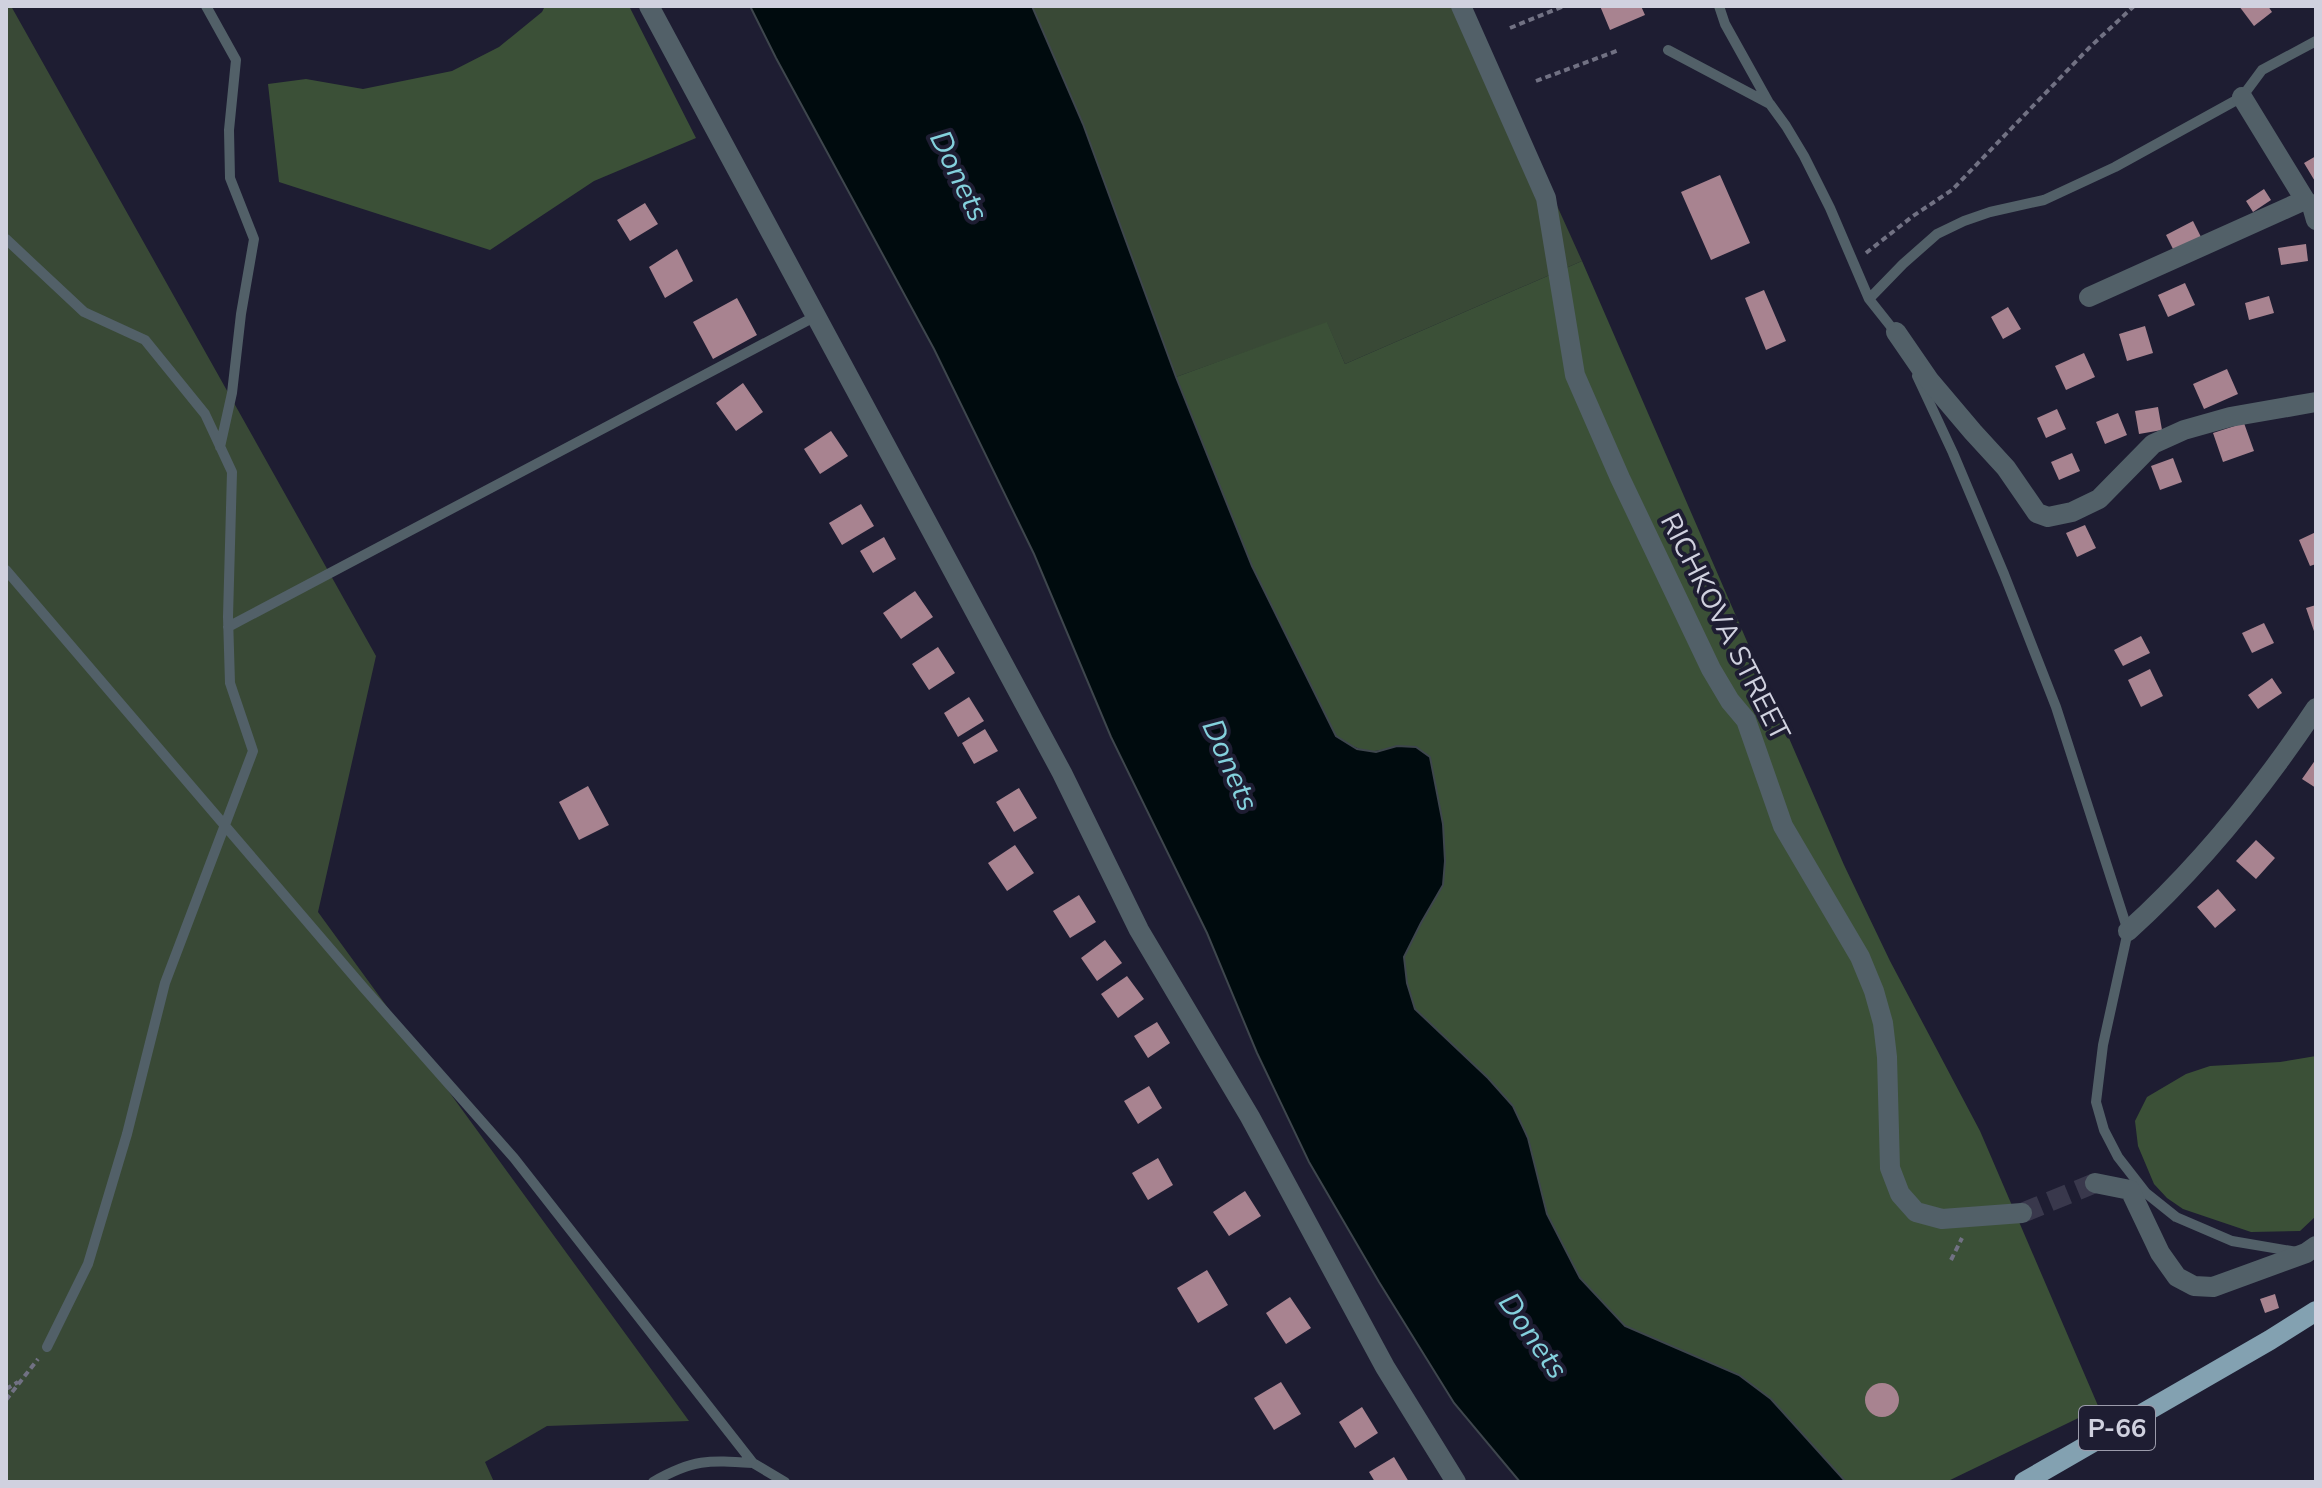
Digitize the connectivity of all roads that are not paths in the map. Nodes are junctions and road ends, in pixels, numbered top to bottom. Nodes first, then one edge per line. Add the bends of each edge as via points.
1 (206, 6) edge
2 (649, 6) edge
3 (1461, 6) edge
4 (1719, 6) edge
5 (2316, 41) edge
6 (1668, 50) dead end
7 (2242, 97) junction
8 (1770, 104) junction
9 (2312, 208) edge
10 (6, 239) edge
11 (2089, 297) dead end
12 (1869, 299) junction
13 (816, 316) junction
14 (1896, 332) junction
15 (2316, 402) edge
16 (220, 447) junction
17 (6, 570) edge
18 (228, 627) junction
19 (2316, 708) edge
20 (226, 827) junction
21 (2128, 931) junction
22 (2095, 1183) tunnel mouth
23 (2022, 1213) tunnel mouth
24 (2311, 1250) edge
25 (2316, 1311) edge
26 (47, 1347) road end
27 (753, 1463) junction
28 (653, 1482) edge
29 (785, 1482) edge
30 (1456, 1482) edge
31 (2024, 1482) edge

1 - 16 lane via 236,60 230,178 254,239
2 - 13 street
3 - 23 street, RICHKOVA STREET via 1546,198 1575,375 1711,669 1746,720 1783,826 1860,957 1874,991 1887,1057 1890,1168 1900,1194 1916,1212 1942,1219
4 - 8 lane
5 - 7 lane via 2262,70
6 - 8 lane
7 - 9 street
7 - 12 lane via 2044,200 1990,212 1937,234
8 - 12 lane via 1804,156
9 - 11 street
10 - 16 lane via 84,312 145,340 205,414
12 - 14 lane
13 - 18 lane
13 - 30 street via 1062,773 1139,930 1250,1117 1385,1367
14 - 15 street via 2037,513 2048,517 2099,499 2153,444 2184,430
14 - 21 lane via 2022,618
16 - 18 lane via 232,472
17 - 20 lane
18 - 20 lane via 230,683 253,751
19 - 21 street via 2229,827
20 - 26 lane via 165,983 88,1264
20 - 27 lane via 514,1158
21 - 24 lane via 2096,1102 2118,1157 2146,1193 2176,1217 2232,1241
22 - 24 street via 2130,1190 2160,1253 2177,1277 2194,1286 2213,1287
25 - 31 main road, Р-66
27 - 28 lane via 710,1460 675,1469
27 - 29 lane

